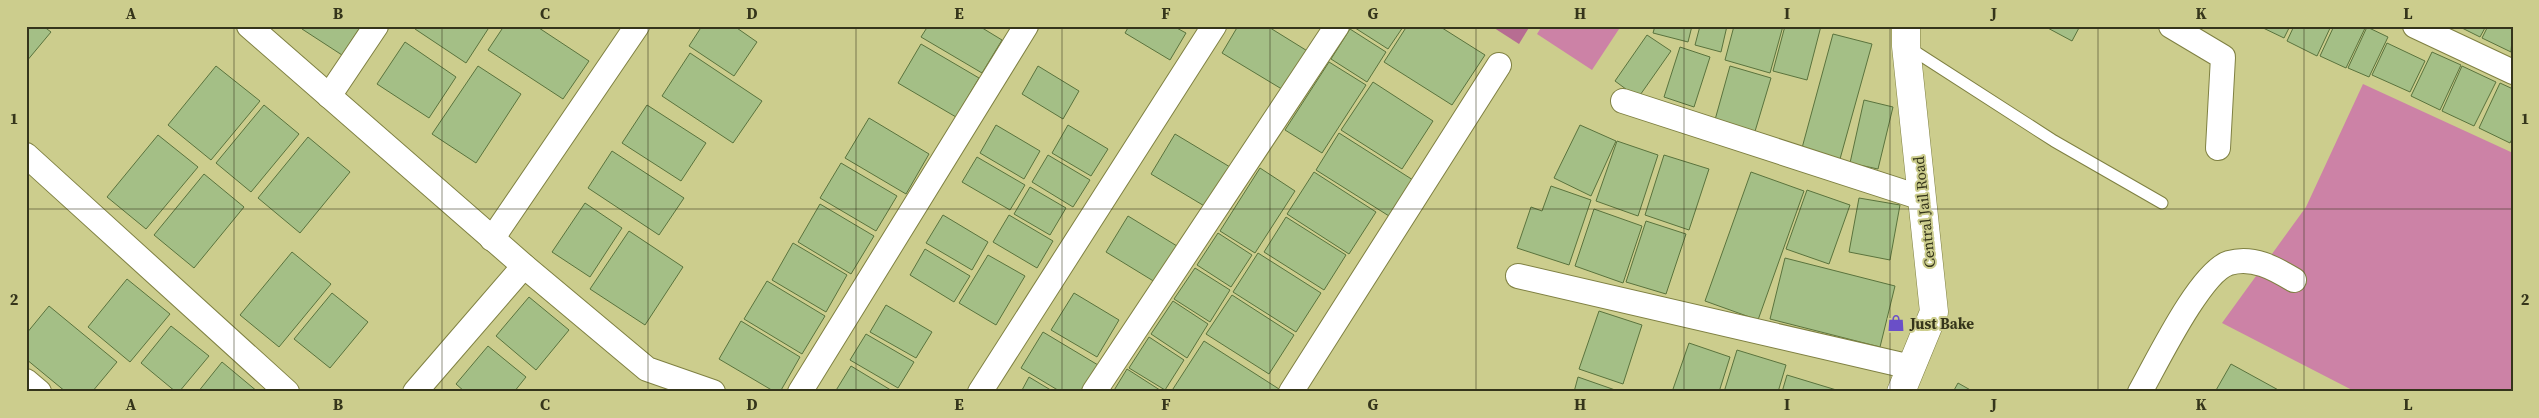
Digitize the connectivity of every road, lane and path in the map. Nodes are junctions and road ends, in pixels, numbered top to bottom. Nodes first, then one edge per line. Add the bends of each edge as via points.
1 (249, 26) edge
2 (376, 26) edge
3 (637, 26) edge
4 (1026, 26) edge
5 (1214, 26) edge
6 (1337, 26) edge
7 (2171, 26) edge
8 (2415, 26) edge
9 (1906, 36) edge
10 (1499, 65) dead end
11 (2513, 72) edge
12 (329, 96) junction
13 (1623, 101) dead end
14 (2218, 148) dead end
15 (26, 155) edge
16 (1922, 198) junction
17 (2162, 203) dead end
18 (492, 239) junction
19 (524, 266) junction
20 (1518, 276) dead end
21 (2294, 280) dead end
22 (1911, 367) junction
23 (26, 381) edge
24 (39, 392) edge
25 (287, 392) edge
26 (414, 392) edge
27 (713, 392) edge
28 (800, 392) edge
29 (980, 392) edge
30 (1094, 392) edge
31 (1291, 392) edge
32 (1901, 392) edge
33 (2140, 392) edge

1 - 12 street
2 - 12 street
3 - 18 street
4 - 28 street
5 - 29 street
6 - 30 street
7 - 14 street via 2223,57
8 - 11 street
9 - 16 main road, Central Jail Road
9 - 17 lane via 2054,141
10 - 31 street
12 - 18 street
13 - 16 street
15 - 25 street
16 - 22 main road, Central Jail Road via 1934,312
18 - 19 street
19 - 26 street
19 - 27 street via 647,369
20 - 22 street
21 - 33 street via 2261,262 2228,263 2201,286
22 - 32 main road, Central Jail Road
23 - 24 street

